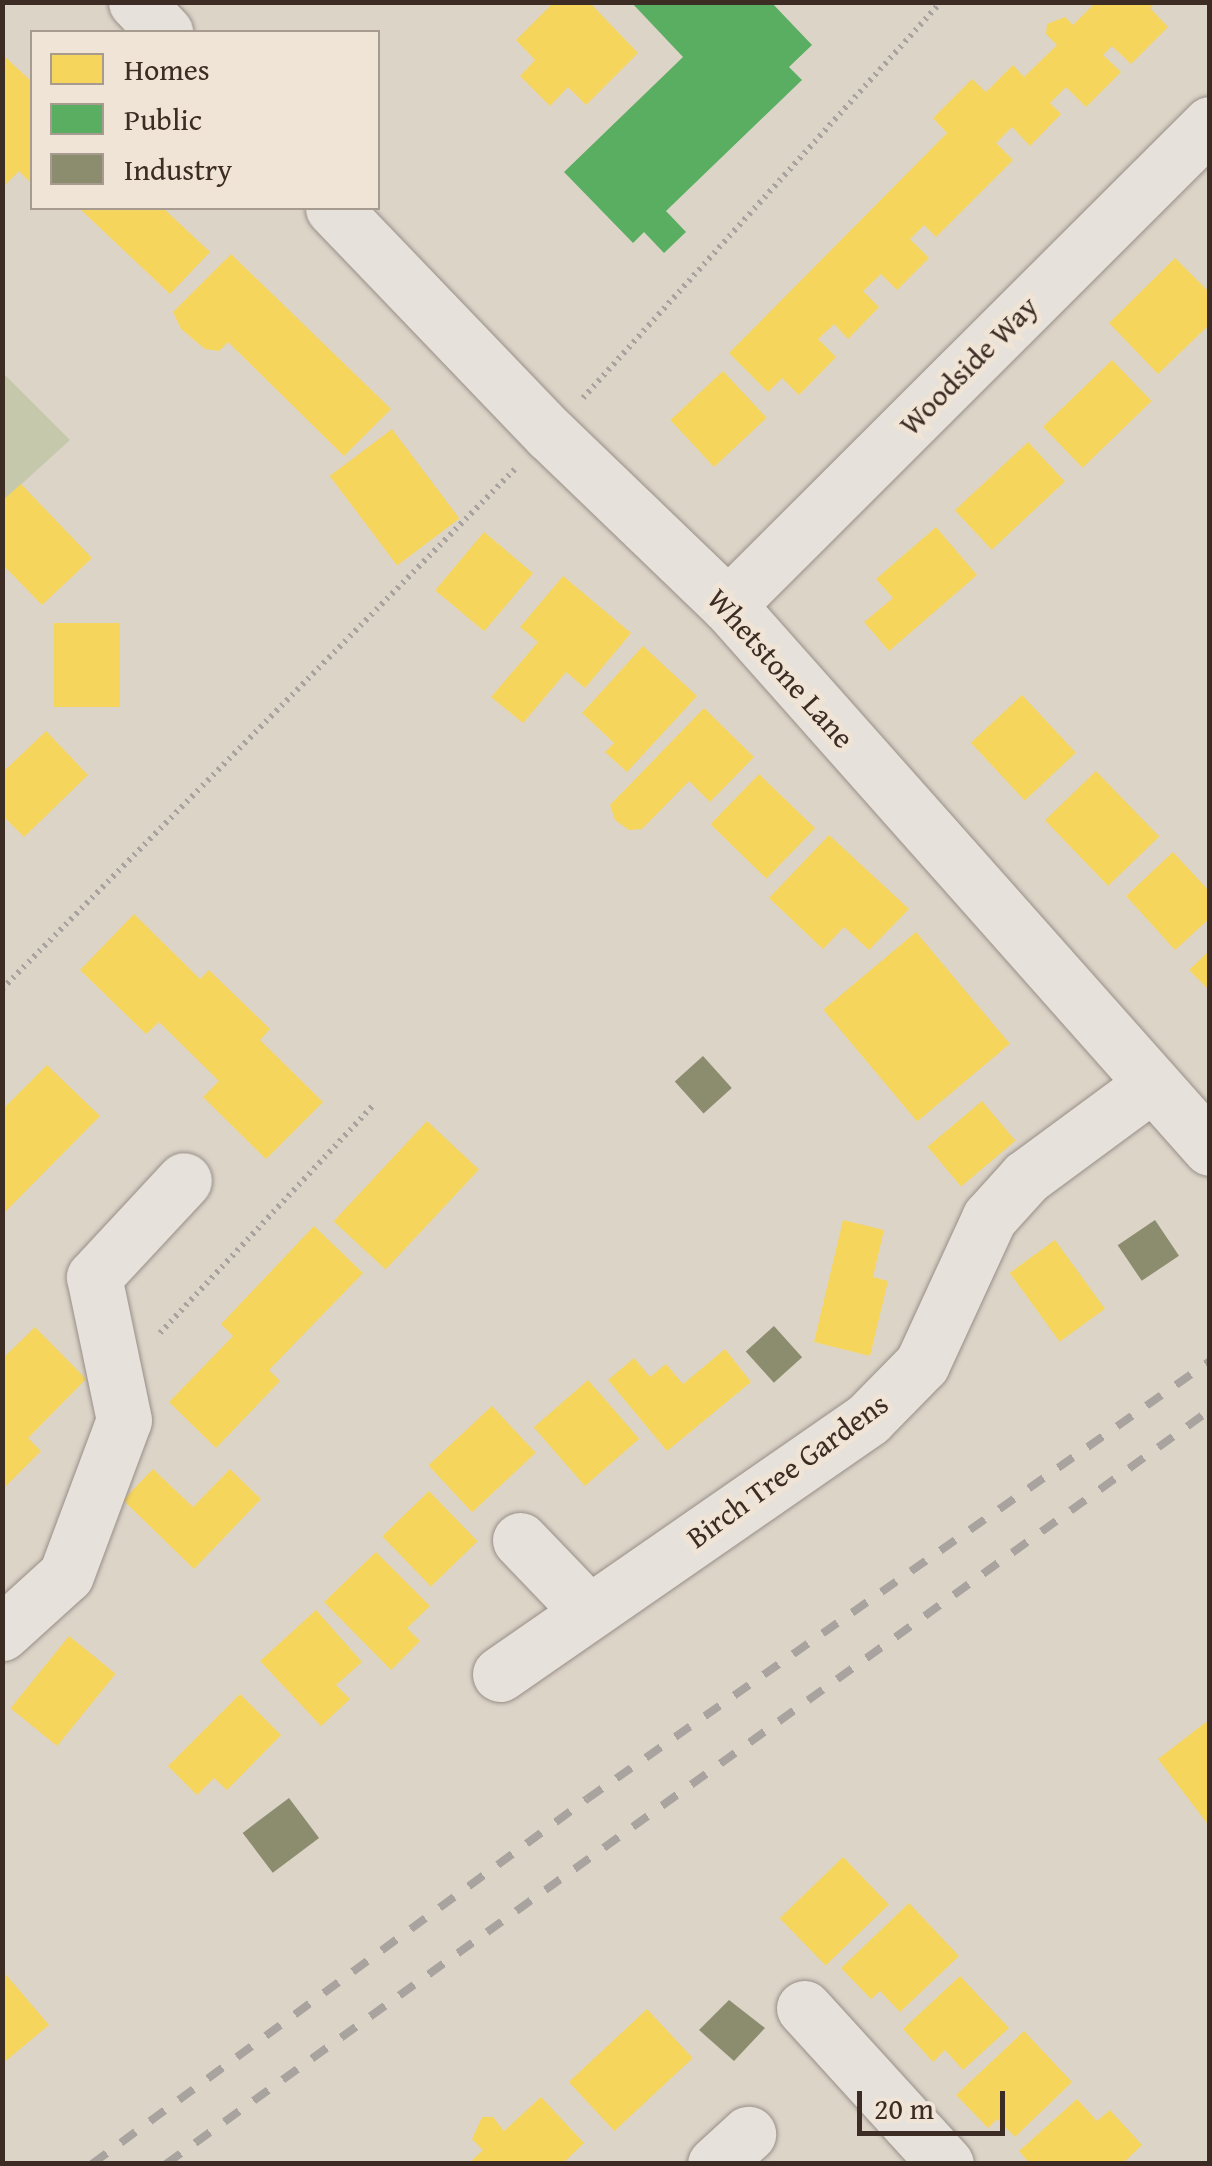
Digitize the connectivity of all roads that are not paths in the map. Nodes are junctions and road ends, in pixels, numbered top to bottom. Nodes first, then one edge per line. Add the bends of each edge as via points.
1 (136, 2) edge
2 (163, 30) edge
3 (1207, 130) edge
4 (335, 210) edge
5 (728, 606) junction
6 (1152, 1084) junction
7 (1210, 1148) edge
8 (184, 1180) dead end
9 (520, 1540) dead end
10 (588, 1611) junction
11 (2, 1633) edge
12 (500, 1674) dead end
13 (804, 2008) dead end
14 (946, 2164) edge

1 - 2 street
3 - 5 street, Woodside Way
4 - 5 street, Whetstone Lane via 550,434
5 - 6 street, Whetstone Lane
6 - 7 street, Whetstone Lane
6 - 10 street, Birch Tree Gardens via 1026,1177 989,1218 922,1364 868,1419
8 - 11 street via 94,1277 124,1420 66,1574
9 - 10 street
10 - 12 street, Birch Tree Gardens
13 - 14 street

